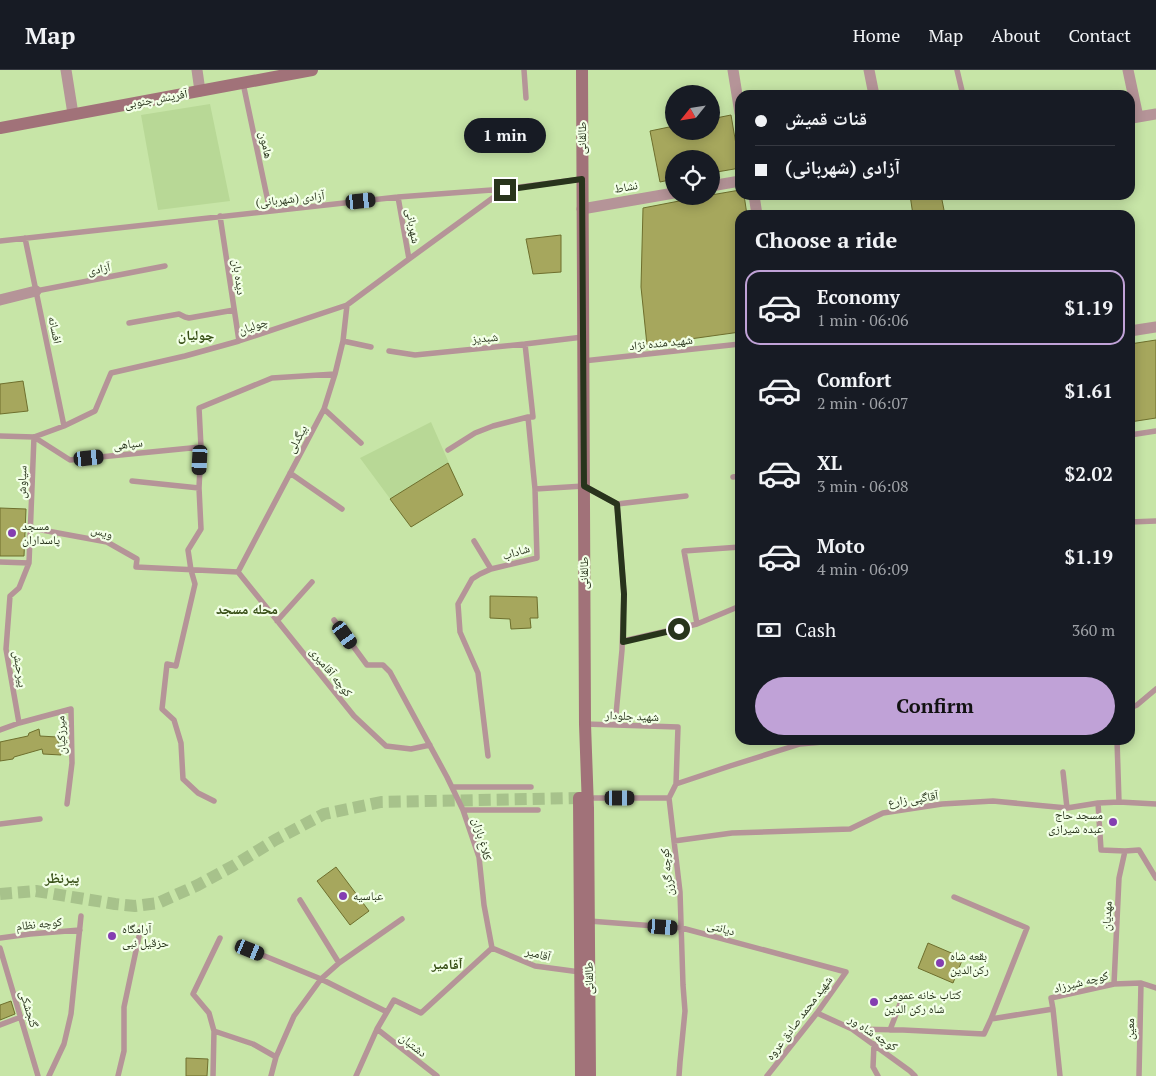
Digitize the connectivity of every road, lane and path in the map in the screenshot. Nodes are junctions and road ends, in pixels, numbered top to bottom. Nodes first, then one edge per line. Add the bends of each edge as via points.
1 (66, 70) edge
2 (197, 70) edge
3 (312, 70) edge
4 (524, 70) edge
5 (582, 70) edge
6 (733, 70) edge
7 (869, 70) edge
8 (957, 70) edge
9 (1128, 70) edge
10 (243, 83) junction
11 (200, 90) junction
12 (736, 90) edge
13 (873, 90) edge
14 (962, 90) edge
15 (1130, 90) edge
16 (526, 98) dead end
17 (73, 114) junction
18 (1156, 114) edge
19 (1135, 118) edge
20 (0, 128) edge
21 (582, 179) junction
22 (735, 182) edge
23 (720, 184) edge
24 (505, 190) junction
25 (665, 195) edge
26 (398, 197) junction
27 (582, 209) junction
28 (270, 211) junction
29 (220, 216) junction
30 (25, 238) junction
31 (0, 241) edge
32 (409, 259) junction
33 (165, 266) dead end
34 (36, 291) junction
35 (0, 300) edge
36 (347, 305) junction
37 (234, 310) junction
38 (129, 323) dead end
39 (1156, 327) edge
40 (1135, 330) edge
41 (583, 337) junction
42 (239, 341) junction
43 (343, 341) junction
44 (525, 344) junction
45 (735, 345) edge
46 (371, 347) dead end
47 (389, 351) dead end
48 (584, 362) junction
49 (335, 374) junction
50 (324, 409) junction
51 (528, 417) junction
52 (64, 426) junction
53 (1156, 431) edge
54 (1135, 434) edge
55 (0, 436) edge
56 (34, 437) junction
57 (361, 444) dead end
58 (201, 447) junction
59 (448, 450) dead end
60 (290, 473) junction
61 (132, 481) dead end
62 (584, 486) junction
63 (199, 488) junction
64 (535, 489) junction
65 (686, 496) dead end
66 (617, 504) junction
67 (342, 509) dead end
68 (1156, 521) edge
69 (1135, 522) edge
70 (31, 528) junction
71 (474, 541) dead end
72 (735, 547) edge
73 (0, 562) edge
74 (29, 563) junction
75 (491, 569) junction
76 (191, 570) junction
77 (238, 572) junction
78 (312, 582) dead end
79 (735, 608) edge
80 (334, 620) dead end
81 (277, 621) junction
82 (697, 624) junction
83 (623, 642) junction
84 (3, 649) edge
85 (1156, 689) edge
86 (1135, 706) edge
87 (19, 723) junction
88 (584, 724) junction
89 (615, 725) junction
90 (0, 730) edge
91 (430, 745) junction
92 (797, 745) edge
93 (1118, 745) edge
94 (488, 756) dead end
95 (1063, 772) dead end
96 (676, 784) junction
97 (452, 787) junction
98 (531, 787) dead end
99 (583, 798) junction
100 (669, 798) junction
101 (214, 801) dead end
102 (1119, 802) junction
103 (1098, 803) junction
104 (67, 804) dead end
105 (1156, 804) edge
106 (1067, 808) junction
107 (463, 810) junction
108 (538, 810) dead end
109 (40, 819) dead end
110 (0, 824) edge
111 (674, 841) junction
112 (1125, 851) junction
113 (1156, 878) edge
114 (954, 897) dead end
115 (300, 900) dead end
116 (81, 916) dead end
117 (402, 919) dead end
118 (589, 921) junction
119 (141, 927) dead end
120 (682, 928) junction
121 (80, 930) junction
122 (0, 938) edge
123 (220, 938) dead end
124 (0, 948) edge
125 (492, 948) junction
126 (250, 950) dead end
127 (339, 963) junction
128 (580, 972) junction
129 (846, 972) joint
130 (321, 979) junction
131 (1142, 983) junction
132 (1114, 984) junction
133 (1156, 988) edge
134 (902, 996) dead end
135 (1053, 1009) junction
136 (387, 1012) junction
137 (817, 1013) junction
138 (21, 1017) junction
139 (991, 1019) junction
140 (0, 1025) edge
141 (377, 1029) junction
142 (852, 1029) junction
143 (890, 1030) junction
144 (214, 1031) junction
145 (874, 1044) junction
146 (276, 1057) junction
147 (38, 1076) edge
148 (49, 1076) edge
149 (118, 1076) edge
150 (213, 1076) edge
151 (271, 1076) edge
152 (356, 1076) edge
153 (437, 1076) edge
154 (581, 1076) edge
155 (590, 1076) edge
156 (679, 1076) edge
157 (767, 1076) edge
158 (878, 1076) edge
159 (914, 1076) edge
160 (1060, 1076) edge
161 (1139, 1076) edge

1 - 17 street
2 - 11 street
3 - 10 main road, آفرینش جنوبی
4 - 16 lane
5 - 21 main road, طالقانی
6 - 12 street
7 - 13 street
8 - 14 lane
9 - 15 street
10 - 11 main road, آفرینش جنوبی
10 - 28 lane, هامون
11 - 17 main road, آفرینش جنوبی
17 - 20 main road, آفرینش جنوبی
18 - 19 street
21 - 24 lane, آزادی (شهربانی)
21 - 27 main road, طالقانی
22 - 23 street
24 - 26 lane, آزادی (شهربانی)
24 - 32 lane, چولیان
25 - 27 street, نشاط
26 - 28 lane, آزادی (شهربانی)
26 - 32 lane, شهربانی
27 - 41 main road, طالقانی
28 - 29 lane, آزادی (شهربانی)
29 - 30 lane, آزادی (شهربانی)
29 - 37 lane, دیده بان
30 - 31 lane, آزادی (شهربانی)
30 - 34 lane, افسانه
32 - 36 lane, چولیان
33 - 34 lane, آزادی
34 - 35 street
34 - 52 lane, افسانه
36 - 42 lane, چولیان
36 - 43 lane, بیگدلی
37 - 38 lane via 189,318 180,314
37 - 42 lane, دیده بان
39 - 40 street
41 - 44 lane, شبدیز
41 - 48 main road, طالقانی
42 - 52 lane, چولیان via 111,373 95,411
43 - 46 lane
43 - 49 lane, بیگدلی
44 - 47 lane, شبدیز via 415,355
44 - 51 lane, شاداب via 533,417
45 - 48 lane, شهید منده نژاد
48 - 62 main road, طالقانی
49 - 50 lane, بیگدلی
49 - 58 lane via 272,378 199,408
50 - 57 lane
50 - 60 lane, بیگدلی
51 - 59 lane via 474,433
51 - 64 lane, شاداب
52 - 56 lane, چولیان
53 - 54 lane
55 - 56 lane, چولیان
56 - 58 lane, سپاهی via 70,460
56 - 70 lane, سیاوش
58 - 63 lane
60 - 67 lane
60 - 77 lane, بیگدلی
61 - 63 lane
62 - 64 lane
62 - 66 lane
62 - 88 main road, طالقانی
63 - 76 lane via 201,529 188,550
64 - 75 lane, شاداب via 537,558
65 - 66 lane
66 - 83 lane via 624,594
68 - 69 lane
70 - 74 lane
70 - 76 lane, ویس via 107,542 137,559 136,567
71 - 75 lane
72 - 82 lane via 684,551
73 - 74 lane
74 - 84 lane, پیرحبش via 19,588 10,596
75 - 94 lane, شاداب via 472,579 458,604 460,632 478,673
76 - 77 lane
76 - 101 lane via 195,584 176,666 167,664 162,710 174,720 181,743 183,779 198,793
77 - 81 lane, کوچه آقامیری
78 - 81 lane
79 - 82 lane
80 - 91 lane via 367,665 383,665 390,672
81 - 91 lane, کوچه آقامیری via 354,716 386,746 410,750
82 - 83 lane
83 - 89 lane
84 - 87 lane, پیرحبش
85 - 86 lane
87 - 90 lane, میرزکیان
87 - 104 lane, میرزکیان via 71,709 72,764
88 - 89 lane, شهید جلودار
88 - 99 main road, طالقانی
89 - 96 lane, شهید جلودار via 678,727
91 - 97 lane
92 - 96 lane
93 - 102 lane
95 - 106 lane
96 - 100 lane
97 - 98 lane
97 - 107 lane
99 - 100 lane
99 - 118 main road, طالقانی
99 - 128 main road, طالقانی
100 - 111 lane, کوچه گرزن
102 - 103 lane, آقاگپی زارع
102 - 105 lane, آقاگپی زارع
103 - 106 lane, آقاگپی زارع
103 - 112 lane via 1101,850
106 - 111 lane, آقاگپی زارع via 993,801 942,804 883,813 850,829 732,833
107 - 108 lane, کلاغ بازان
107 - 125 lane, کلاغ بازان via 479,857
109 - 110 lane
111 - 120 lane, کوچه گرزن
112 - 113 lane via 1139,850
112 - 132 lane, مهدیان via 1119,878
114 - 139 lane via 1026,928
115 - 127 lane
116 - 121 lane
117 - 127 lane
118 - 120 lane, دیانتی
118 - 155 main road, طالقانی
119 - 149 lane via 124,1007 124,1051
120 - 129 lane, دیانتی
120 - 156 lane, کوچه گرزن via 685,1011
121 - 122 lane, کوچه نظام
121 - 148 lane via 71,1014 64,1044
123 - 144 lane via 193,994 209,1013
124 - 138 lane, گنجشکی
125 - 128 lane, آقامیر via 535,966
125 - 136 lane via 421,1013 394,1000
126 - 130 lane
127 - 130 lane
128 - 154 main road, طالقانی
129 - 137 lane, شهید محمد صادق عروه
130 - 136 lane
130 - 146 lane via 294,1016
131 - 132 lane, کوچه شیرزاد
131 - 133 lane, کوچه شیرزاد
131 - 161 lane, معین
132 - 135 lane, کوچه شیرزاد via 1051,998
134 - 143 lane
135 - 139 lane, کوچه شیرزاد
135 - 160 lane
136 - 141 lane
137 - 142 lane, کوچه شاه ور
137 - 157 lane, شهید محمد صادق عروه
138 - 140 lane
138 - 147 lane, گنجشکی
139 - 143 lane via 984,1034
141 - 152 lane
141 - 153 lane, دشتبان
142 - 143 lane
142 - 145 lane, کوچه شاه ور
144 - 146 lane via 253,1044
144 - 150 lane
145 - 158 lane via 873,1067
145 - 159 lane, کوچه شاه ور
146 - 151 lane

